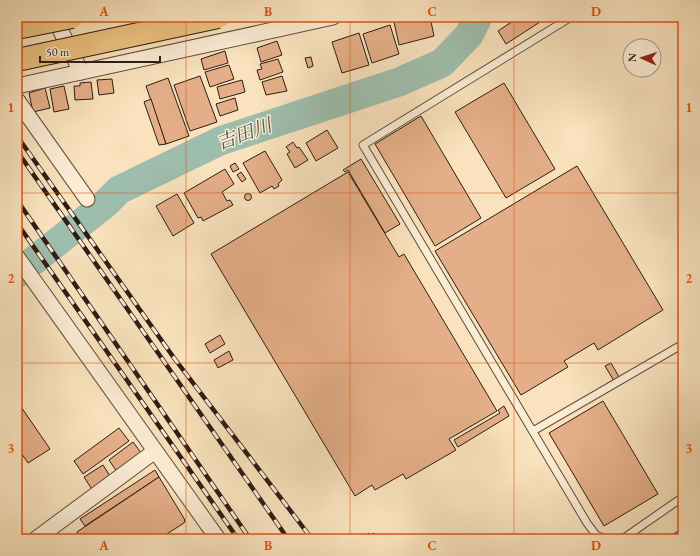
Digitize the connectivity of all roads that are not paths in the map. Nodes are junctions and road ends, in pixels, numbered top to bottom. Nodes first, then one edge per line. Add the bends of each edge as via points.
1 (54, 17) edge
2 (72, 17) edge
3 (218, 17) edge
4 (332, 17) edge
5 (571, 17) edge
6 (17, 28) edge
7 (17, 60) edge
8 (81, 72) junction
9 (17, 86) edge
10 (17, 100) edge
11 (87, 199) dead end
12 (17, 257) edge
13 (683, 344) edge
14 (533, 432) junction
15 (155, 451) junction
16 (683, 496) edge
17 (36, 539) edge
18 (218, 539) edge
19 (605, 539) edge
20 (619, 539) edge

1 - 8 street
2 - 6 highway, bridge
3 - 7 highway, bridge
4 - 8 street
5 - 14 lane via 362,145
8 - 9 street
10 - 11 street
12 - 15 street
13 - 14 lane
14 - 19 lane via 587,523 596,535
15 - 17 street
15 - 18 street
16 - 20 lane

